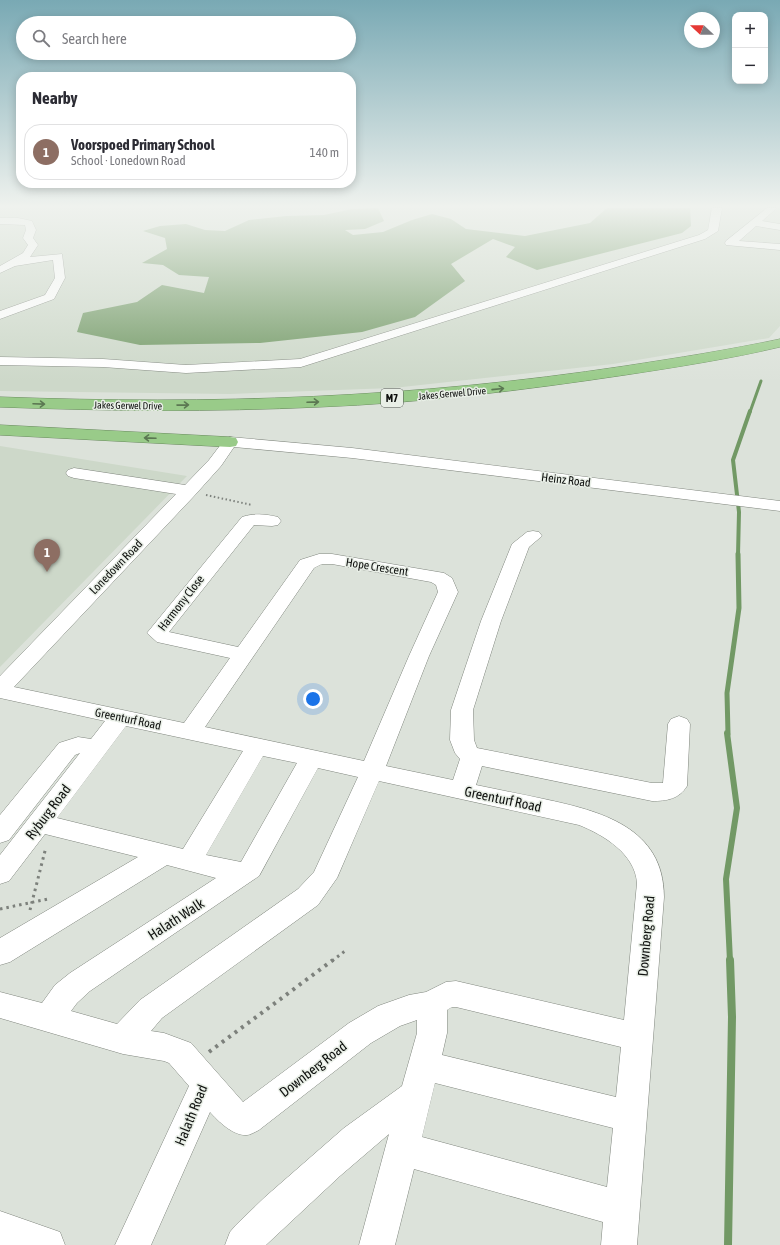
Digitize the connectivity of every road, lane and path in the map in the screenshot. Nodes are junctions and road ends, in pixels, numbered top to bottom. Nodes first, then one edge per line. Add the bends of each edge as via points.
1 (59, 266) edge
2 (609, 266) edge
3 (0, 315) edge
4 (780, 343) edge
5 (780, 355) edge
6 (0, 361) edge
7 (0, 402) edge
8 (0, 414) edge
9 (0, 430) edge
10 (230, 442) junction
11 (271, 446) junction
12 (352, 453) junction
13 (215, 463) junction
14 (74, 473) dead end
15 (189, 491) junction
16 (774, 506) edge
17 (252, 519) junction
18 (272, 521) dead end
19 (533, 536) dead end
20 (244, 655) junction
21 (0, 690) edge
22 (120, 718) junction
23 (679, 724) dead end
24 (190, 732) junction
25 (257, 747) junction
26 (96, 748) junction
27 (473, 756) junction
28 (312, 758) junction
29 (372, 771) junction
30 (462, 790) junction
31 (50, 826) junction
32 (0, 833) edge
33 (628, 842) joint
34 (163, 855) junction
35 (189, 861) junction
36 (0, 874) edge
37 (244, 874) junction
38 (51, 898) dead end
39 (32, 902) junction
40 (0, 909) edge
41 (26, 937) junction
42 (345, 951) dead end
43 (0, 953) edge
44 (0, 1004) edge
45 (432, 1004) junction
46 (48, 1019) junction
47 (638, 1037) junction
48 (123, 1040) junction
49 (199, 1074) junction
50 (420, 1080) junction
51 (631, 1116) junction
52 (402, 1150) junction
53 (622, 1208) junction
54 (0, 1229) edge
55 (47, 1245) edge
56 (133, 1245) edge
57 (243, 1245) edge
58 (377, 1245) edge
59 (619, 1245) edge

1 - 3 street via 60,278 50,297
2 - 6 street via 301,363 186,369 103,363
7 -> 4 highway, Jakes Gerwel Drive / M7 via 166,406 330,402 417,396 568,381
5 - 8 highway, Jakes Gerwel Drive / M7 via 723,368 647,380 505,400 418,408 235,416 107,417
10 -> 9 highway
10 - 11 street, Heinz Road
10 - 12 street, Heinz Road via 274,438
10 - 13 street, Lonedown Road
11 - 12 street, Heinz Road
11 - 13 street via 236,451
12 - 16 street, Heinz Road
13 - 15 street, Lonedown Road
14 - 15 street
15 - 17 path via 261,507
15 - 21 street, Lonedown Road
17 - 18 street
17 - 20 street, Harmony Close via 157,633 164,638
19 - 27 street via 521,544 491,621 462,710 462,740 467,753
20 - 24 street, Hope Crescent
20 - 29 street, Hope Crescent via 307,564 311,562 332,559 437,576 442,580 447,585 448,592
21 - 22 street, Greenturf Road
22 - 24 street, Greenturf Road
22 - 26 street, Ryburg Road
23 - 27 street via 675,786 666,791 652,792
24 - 25 street, Greenturf Road
25 - 28 street, Greenturf Road
25 - 35 street
26 - 31 street, Ryburg Road
26 - 32 street, Ryburg Road via 78,745 67,749
27 - 30 street
28 - 29 street, Greenturf Road
28 - 37 street via 255,863
29 - 30 street, Greenturf Road
29 - 48 street via 324,878 317,888 151,1009
30 - 33 street, Greenturf Road via 584,817 607,826
31 - 34 street
31 - 36 street, Ryburg Road
31 - 39 path
33 - 47 street, Downberg Road via 637,852 650,876
34 - 35 street
34 - 41 street
35 - 37 street
37 - 46 street, Halath Walk via 80,982 66,994
38 - 39 path
39 - 40 path
39 - 41 path
41 - 43 street
42 - 49 path
44 - 46 street, Halath Road
45 - 47 street, Downberg Road via 446,995 456,994
45 - 49 street, Downberg Road via 409,1008 389,1016 360,1033 247,1119 232,1113
45 - 50 street via 432,1033
46 - 48 street, Halath Road
47 - 51 street, Downberg Road
48 - 49 street, Halath Road via 164,1046 180,1053
49 - 56 street, Halath Road
50 - 51 street
50 - 52 street
50 - 57 street via 397,1107 323,1169 253,1232
51 - 53 street, Downberg Road
52 - 53 street
52 - 58 street
53 - 59 street, Downberg Road
54 - 55 street

